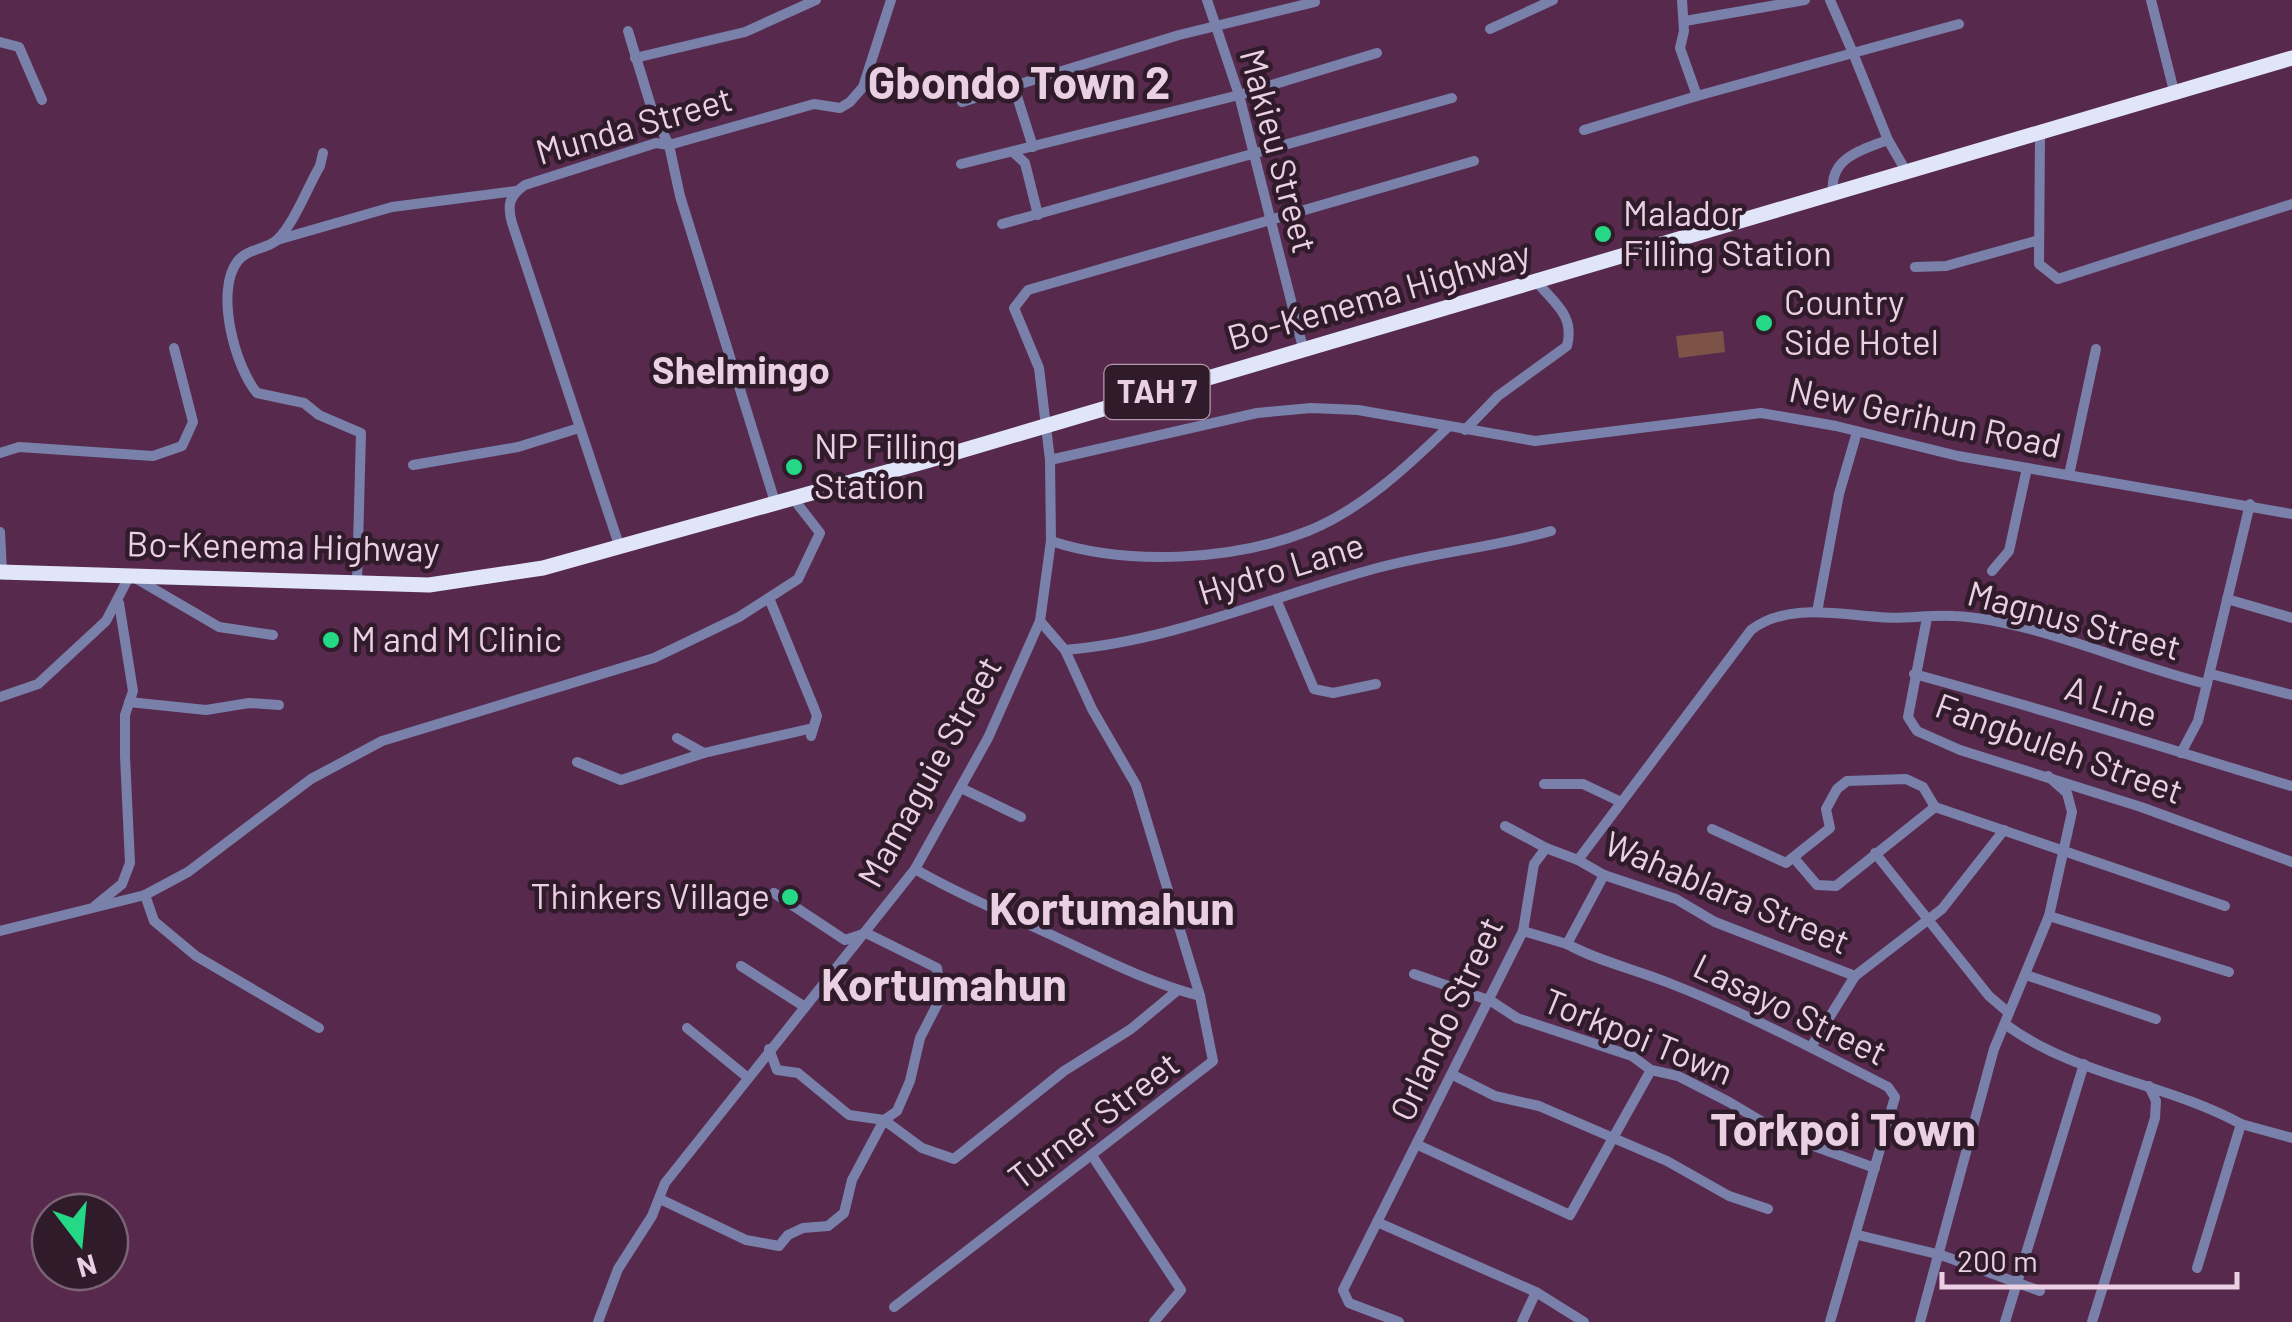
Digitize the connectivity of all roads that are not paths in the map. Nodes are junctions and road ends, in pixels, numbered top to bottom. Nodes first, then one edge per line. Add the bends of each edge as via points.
1 (816, 0) edge
2 (891, 0) edge
3 (1207, 0) edge
4 (1554, 0) edge
5 (1682, 0) edge
6 (1804, 0) edge
7 (1830, 0) edge
8 (2151, 0) edge
9 (1315, 2) edge
10 (1685, 21) junction
11 (1959, 24) dead end
12 (1215, 27) junction
13 (1490, 29) dead end
14 (628, 32) dead end
15 (0, 42) edge
16 (1378, 52) dead end
17 (1853, 53) junction
18 (636, 58) junction
19 (2292, 58) edge
20 (1014, 86) junction
21 (1240, 95) junction
22 (2175, 95) junction
23 (1697, 96) junction
24 (1452, 98) dead end
25 (42, 100) dead end
26 (962, 102) dead end
27 (1584, 130) dead end
28 (2040, 134) junction
29 (1888, 140) junction
30 (669, 144) junction
31 (1033, 147) junction
32 (1013, 152) junction
33 (323, 153) dead end
34 (1255, 156) junction
35 (1474, 161) dead end
36 (961, 164) dead end
37 (1906, 172) junction
38 (516, 191) junction
39 (1833, 193) junction
40 (2292, 204) edge
41 (1038, 215) junction
42 (1269, 218) junction
43 (1002, 224) dead end
44 (2039, 240) junction
45 (276, 241) junction
46 (1915, 268) dead end
47 (1536, 281) junction
48 (174, 348) dead end
49 (1303, 348) junction
50 (2096, 349) dead end
51 (1048, 425) junction
52 (1449, 426) junction
53 (579, 428) junction
54 (1466, 430) junction
55 (1856, 432) junction
56 (0, 453) edge
57 (1050, 460) junction
58 (414, 465) dead end
59 (2027, 468) junction
60 (2069, 475) junction
61 (784, 500) junction
62 (2250, 504) junction
63 (2292, 514) edge
64 (1551, 531) dead end
65 (0, 532) edge
66 (1051, 542) junction
67 (620, 548) junction
68 (1992, 570) dead end
69 (1, 572) edge
70 (130, 575) junction
71 (356, 583) junction
72 (770, 598) junction
73 (2227, 598) junction
74 (1276, 599) junction
75 (119, 603) junction
76 (1817, 612) junction
77 (1927, 618) junction
78 (2292, 618) edge
79 (1040, 621) junction
80 (273, 636) dead end
81 (1064, 650) junction
82 (1914, 674) junction
83 (2209, 679) junction
84 (1376, 684) dead end
85 (2292, 695) edge
86 (0, 697) edge
87 (129, 702) junction
88 (279, 705) dead end
89 (677, 738) dead end
90 (704, 753) junction
91 (2181, 753) junction
92 (577, 762) dead end
93 (2048, 776) junction
94 (1544, 784) dead end
95 (2291, 786) edge
96 (961, 788) junction
97 (1620, 802) junction
98 (1935, 807) junction
99 (1022, 817) dead end
100 (1505, 826) dead end
101 (1712, 829) dead end
102 (2004, 830) junction
103 (1546, 848) junction
104 (2063, 848) junction
105 (1875, 853) junction
106 (1794, 858) junction
107 (1578, 860) junction
108 (2292, 862) edge
109 (915, 869) junction
110 (1604, 875) junction
111 (774, 893) dead end
112 (145, 895) junction
113 (2224, 906) dead end
114 (90, 910) junction
115 (2048, 916) junction
116 (1926, 922) junction
117 (1524, 931) junction
118 (0, 932) edge
119 (866, 933) junction
120 (1568, 944) junction
121 (741, 966) dead end
122 (2229, 972) dead end
123 (1414, 974) dead end
124 (2026, 975) junction
125 (1856, 976) junction
126 (1178, 990) junction
127 (1200, 996) junction
128 (1491, 1001) junction
129 (805, 1007) junction
130 (2007, 1018) junction
131 (2156, 1019) dead end
132 (319, 1028) dead end
133 (687, 1028) dead end
134 (1810, 1047) junction
135 (769, 1048) junction
136 (2084, 1064) junction
137 (1652, 1070) junction
138 (1453, 1076) junction
139 (747, 1077) junction
140 (2150, 1086) junction
141 (884, 1120) junction
142 (2241, 1124) junction
143 (2292, 1138) edge
144 (1612, 1140) junction
145 (1418, 1146) junction
146 (1094, 1157) junction
147 (1875, 1168) junction
148 (660, 1199) junction
149 (1768, 1209) dead end
150 (1377, 1222) junction
151 (1858, 1235) junction
152 (1941, 1255) junction
153 (2198, 1268) dead end
154 (2017, 1282) junction
155 (2040, 1290) dead end
156 (1536, 1292) junction
157 (894, 1307) dead end
158 (598, 1322) edge
159 (1154, 1322) edge
160 (1399, 1322) edge
161 (1522, 1322) edge
162 (1584, 1322) edge
163 (1830, 1322) edge
164 (1920, 1322) edge
165 (2004, 1322) edge
166 (2092, 1322) edge

1 - 18 street via 745,32
2 - 30 street, Munda Street via 863,87 850,102 840,108 814,104
3 - 12 street, Makieu Street
4 - 13 street
5 - 10 street
6 - 10 street
7 - 17 street
8 - 22 street
9 - 12 street
10 - 23 street via 1680,48
11 - 17 street
12 - 20 street
12 - 21 street, Makieu Street
14 - 18 street
15 - 25 street via 19,47
16 - 21 street
17 - 23 street
17 - 29 street
18 - 30 street
19 - 22 highway, Bo-Kenema Highway / TAH 7
20 - 26 street
20 - 31 street
21 - 31 street
21 - 34 street, Makieu Street
22 - 28 highway, Bo-Kenema Highway / TAH 7
23 - 27 street
24 - 34 street
28 - 37 highway, Bo-Kenema Highway / TAH 7
28 - 44 street
29 - 37 street
29 - 39 street via 1842,161
30 - 38 street, Munda Street via 601,159
30 - 61 street via 680,196
31 - 32 street
32 - 36 street
32 - 41 street via 1025,164
33 - 45 street
34 - 41 street
34 - 42 street, Makieu Street
35 - 42 street
37 - 39 highway, Bo-Kenema Highway / TAH 7
38 - 45 street via 392,207
38 - 53 street, Munda Street via 509,203 512,223
39 - 47 highway, Bo-Kenema Highway / TAH 7
40 - 44 street via 2067,280 2043,271
41 - 43 street
42 - 49 street, Makieu Street
42 - 51 street via 1070,276 1018,298 1014,308 1039,368
44 - 46 street
45 - 71 street via 248,252 231,273 232,341 258,394 304,403 361,433
47 - 49 highway, Bo-Kenema Highway / TAH 7
47 - 54 street via 1566,314 1567,346 1498,396
48 - 56 street via 192,422 182,446 153,456 19,447
49 - 51 highway, Bo-Kenema Highway / TAH 7
50 - 60 street
51 - 57 street
51 - 61 highway, Bo-Kenema Highway / TAH 7
52 - 54 street, New Gerihun Road
52 - 57 street, New Gerihun Road via 1358,410 1257,413
52 - 66 street via 1368,496 1309,531 1246,547 1128,556
53 - 58 street via 518,447
53 - 67 street, Munda Street
54 - 55 street, New Gerihun Road via 1535,441 1761,413
55 - 59 street, New Gerihun Road
55 - 76 street
57 - 66 street, Mamaguie Street
59 - 60 street, New Gerihun Road
59 - 68 street via 2009,551
60 - 62 street, New Gerihun Road
61 - 67 highway, Bo-Kenema Highway / TAH 7
61 - 72 street via 820,532 798,579
62 - 63 street, New Gerihun Road
62 - 73 street
64 - 74 street, Hydro Lane via 1392,563
65 - 69 street
66 - 79 street, Mamaguie Street
67 - 71 highway, Bo-Kenema Highway / TAH 7 via 543,568 428,584
69 - 70 highway, Bo-Kenema Highway / TAH 7
70 - 71 highway, Bo-Kenema Highway / TAH 7
70 - 75 street
70 - 80 street via 219,627
72 - 90 street via 814,708 812,732
72 - 112 street via 654,658 382,741 311,780 188,872
73 - 78 street
73 - 83 street
74 - 81 street, Hydro Lane via 1194,626
74 - 84 street via 1314,689 1333,693
75 - 86 street via 38,684
75 - 87 street
76 - 77 street, Magnus Street
76 - 97 street via 1768,616 1751,630
77 - 82 street, Fangbuleh Street
77 - 83 street, Magnus Street via 1990,623
79 - 81 street
79 - 96 street, Mamaguie Street
81 - 127 street, Turner Street via 1136,785
82 - 91 street, A Line
82 - 93 street, Fangbuleh Street via 1908,717 1917,732
83 - 85 street, Magnus Street
83 - 91 street
87 - 88 street via 206,710
87 - 114 street via 124,756 130,862 122,884
89 - 90 street
90 - 92 street via 621,780
91 - 95 street, A Line
93 - 104 street via 2071,802
93 - 108 street, Fangbuleh Street
94 - 97 street via 1583,784
96 - 99 street
96 - 109 street, Mamaguie Street
97 - 107 street
98 - 102 street
98 - 105 street
98 - 106 street via 1923,787 1906,779 1847,781 1826,810 1830,828
100 - 103 street
101 - 106 street via 1780,863
102 - 104 street
102 - 116 street
103 - 107 street
103 - 117 street, Orlando Street via 1534,864
104 - 113 street
104 - 115 street
105 - 106 street via 1828,888 1817,885
105 - 116 street
107 - 110 street, Wahablara Street
109 - 119 street, Mamaguie Street
109 - 126 street via 1105,964
110 - 120 street
110 - 125 street, Wahablara Street
111 - 119 street via 845,940
112 - 114 street
112 - 132 street via 154,921 196,956
114 - 118 street
115 - 122 street
115 - 124 street
116 - 125 street
116 - 130 street
117 - 120 street, Lasayo Street
117 - 128 street, Orlando Street
119 - 129 street, Mamaguie Street
119 - 141 street via 937,968 939,977 941,998 920,1038 910,1081 897,1111
120 - 134 street, Lasayo Street
121 - 129 street
123 - 128 street, Torkpoi Town
124 - 130 street
124 - 131 street
125 - 134 street
126 - 127 street
126 - 141 street via 954,1159 922,1148
127 - 146 street, Turner Street via 1212,1061
128 - 137 street, Torkpoi Town via 1517,1018 1632,1056
128 - 138 street, Orlando Street
129 - 135 street, Mamaguie Street
130 - 136 street via 2037,1048
130 - 152 street
133 - 139 street
134 - 147 street, Lasayo Street via 1888,1087 1895,1097
135 - 139 street, Mamaguie Street
135 - 141 street via 777,1070 798,1073 849,1115
136 - 140 street
136 - 154 street
137 - 144 street
137 - 147 street, Torkpoi Town via 1678,1076 1786,1136
138 - 144 street
138 - 145 street, Orlando Street
139 - 148 street, Mamaguie Street via 695,1141
140 - 142 street
140 - 166 street via 2157,1110
141 - 148 street via 852,1180 844,1213 828,1226 803,1228 780,1246 746,1240
142 - 143 street
142 - 153 street
144 - 145 street via 1570,1215
144 - 149 street
145 - 150 street, Orlando Street
146 - 157 street, Turner Street
146 - 159 street via 1181,1290
147 - 151 street, Lasayo Street
148 - 158 street, Mamaguie Street via 627,1251
150 - 156 street
150 - 160 street, Orlando Street via 1343,1290 1349,1302
151 - 152 street
151 - 163 street, Lasayo Street
152 - 154 street
152 - 164 street
154 - 155 street
154 - 165 street
156 - 161 street
156 - 162 street

